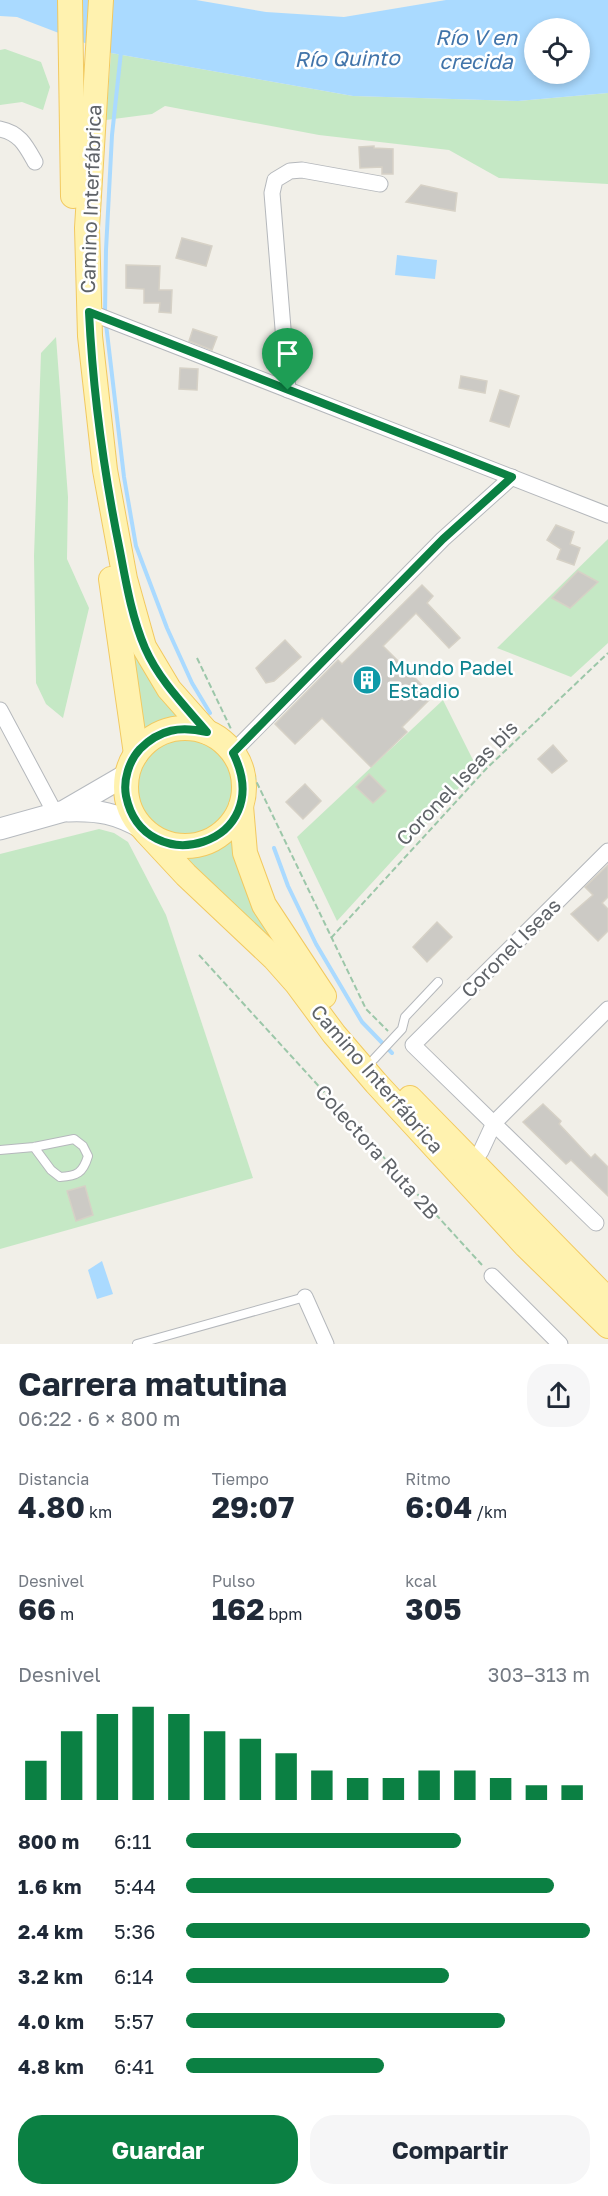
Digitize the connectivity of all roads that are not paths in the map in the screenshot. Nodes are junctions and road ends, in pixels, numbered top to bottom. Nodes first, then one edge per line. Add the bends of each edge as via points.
1 (70, 0) edge
2 (101, 0) edge
3 (83, 105) junction
4 (0, 129) edge
5 (35, 162) dead end
6 (380, 184) dead end
7 (89, 312) junction
8 (288, 390) junction
9 (512, 477) junction
10 (608, 515) edge
11 (0, 710) edge
12 (207, 732) junction
13 (237, 748) junction
14 (131, 764) junction
15 (241, 806) junction
16 (60, 812) junction
17 (0, 829) edge
18 (145, 831) junction
19 (608, 851) edge
20 (438, 982) dead end
21 (608, 1009) edge
22 (374, 1059) junction
23 (495, 1123) junction
24 (34, 1147) junction
25 (0, 1150) edge
26 (473, 1162) junction
27 (596, 1223) dead end
28 (492, 1276) road end
29 (305, 1297) joint
30 (608, 1300) edge
31 (608, 1326) edge
32 (137, 1344) edge
33 (326, 1344) edge
34 (560, 1344) edge

1 - 3 main road, Camino Interfábrica
2 - 3 main road, Camino Interfábrica
3 - 7 main road, Camino Interfábrica
3 - 14 main road, Camino Interfábrica via 73,222 82,418 117,609
4 - 5 street via 24,141
6 - 8 street via 302,170 290,171 275,180 272,192
7 - 8 street
7 - 12 main road, Camino Interfábrica via 105,470 125,579 144,646 169,689
8 - 9 street
9 - 10 street
9 - 13 street via 443,539
11 - 16 street
12 - 13 main road, Camino Interfábrica
12 - 14 main road via 167,730 150,739
13 - 15 main road, Camino Interfábrica via 244,788
14 - 16 main road
14 - 18 main road, Camino Interfábrica via 126,793 130,810
15 - 18 main road via 219,835 204,843 168,844
15 - 22 main road, Camino Interfábrica via 245,853 264,905 319,988
16 - 17 main road
16 - 18 main road via 96,810 123,817
18 - 31 main road, Camino Interfábrica via 274,958 392,1101 526,1245
19 - 23 street, Coronel Iseas via 413,1045
20 - 22 lane via 405,1017 402,1029
21 - 23 street
22 - 26 main road, Camino Interfábrica
23 - 26 street
23 - 27 street
24 - 24 lane via 74,1139 88,1156 84,1170 75,1176 60,1177
24 - 25 lane
26 - 30 main road, Camino Interfábrica
28 - 34 street
29 - 32 lane
29 - 33 street

